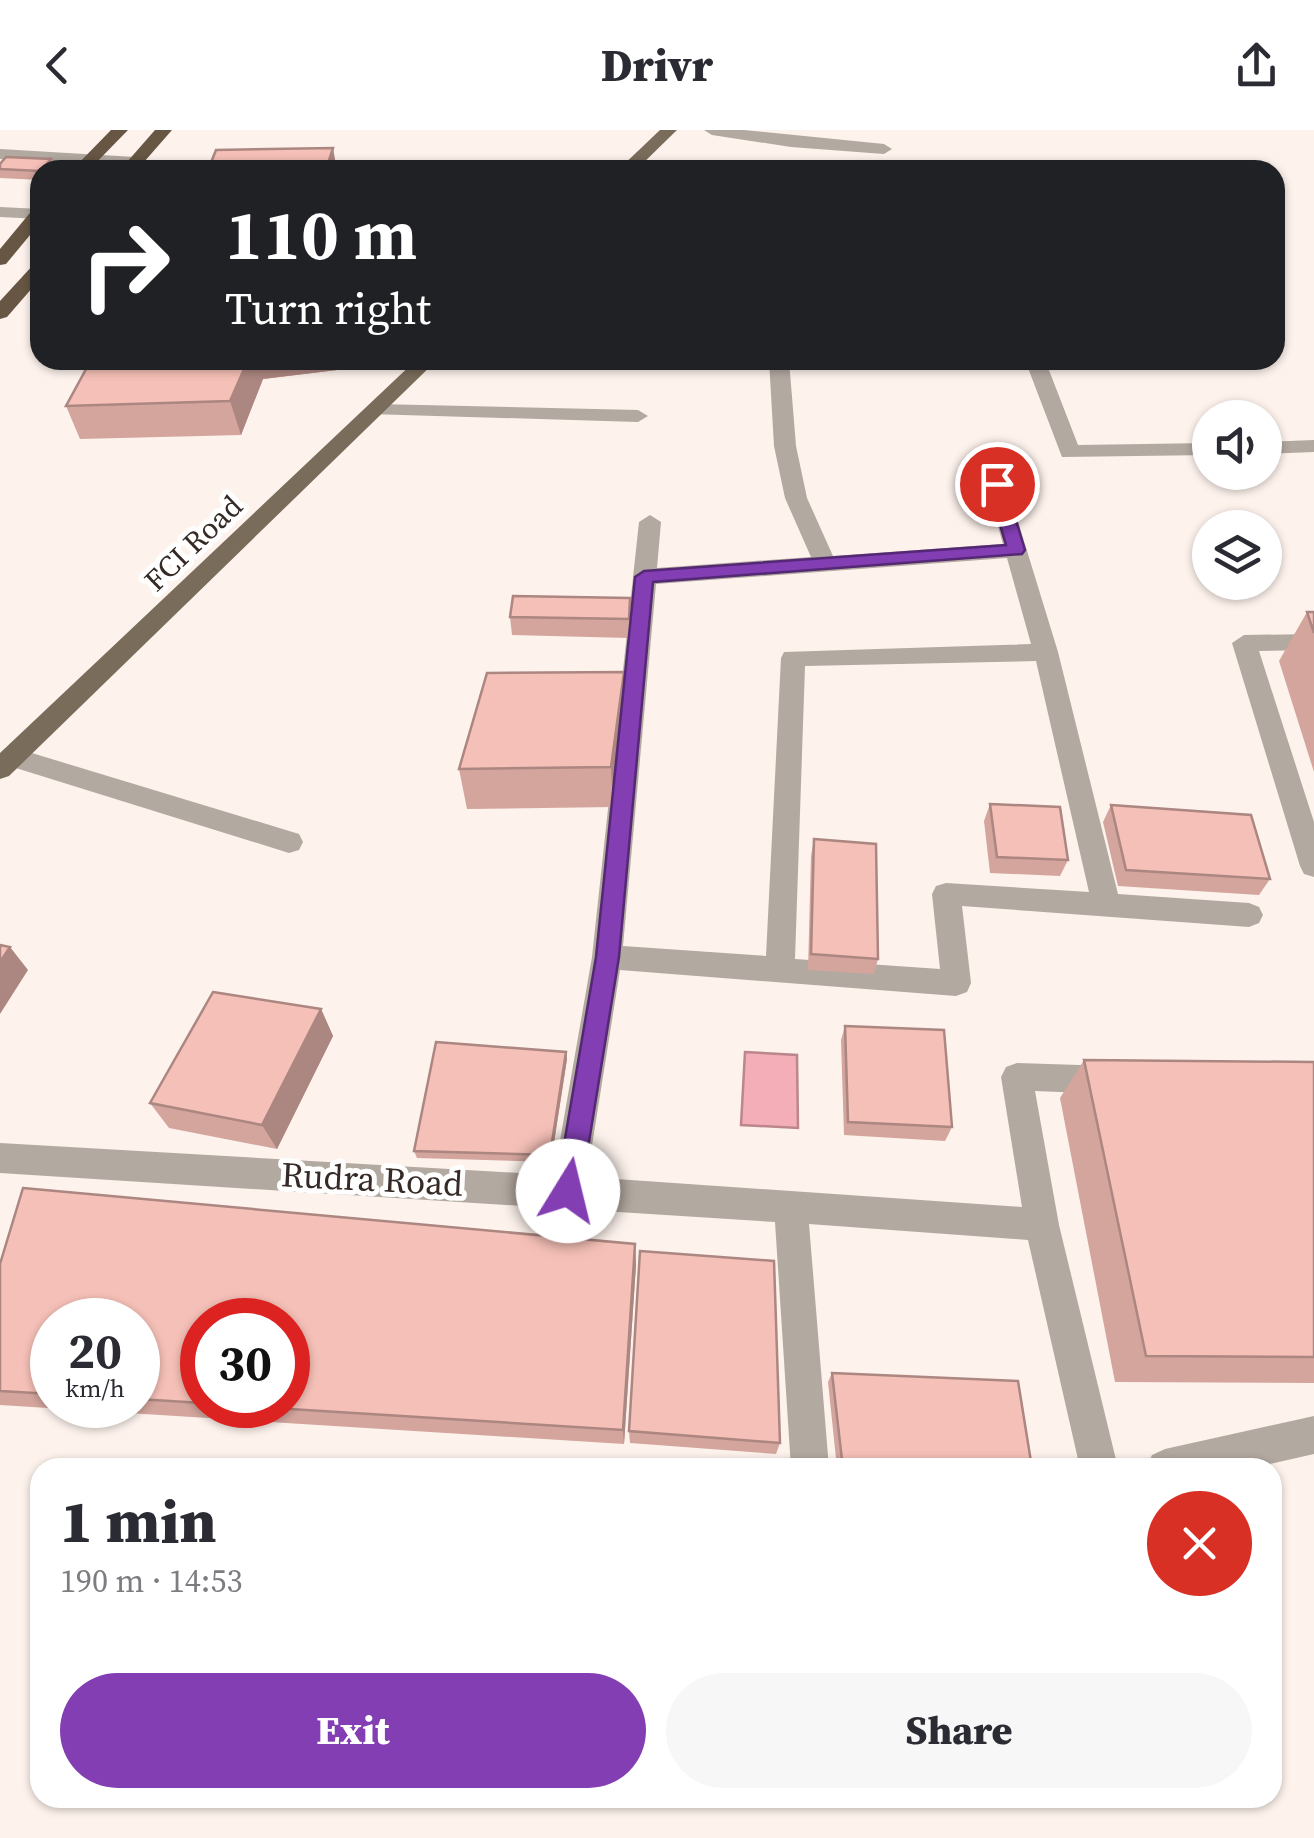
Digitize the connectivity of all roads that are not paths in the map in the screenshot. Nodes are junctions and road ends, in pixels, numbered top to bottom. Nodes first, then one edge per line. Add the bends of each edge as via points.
1 (120, 130) edge
2 (164, 130) edge
3 (669, 130) edge
4 (712, 130) edge
5 (884, 149) dead end
6 (0, 154) edge
7 (51, 160) edge
8 (89, 160) edge
9 (137, 160) edge
10 (637, 160) edge
11 (0, 212) edge
12 (30, 213) edge
13 (30, 224) edge
14 (0, 260) edge
15 (30, 279) edge
16 (0, 312) edge
17 (417, 370) edge
18 (780, 370) edge
19 (1039, 370) edge
20 (377, 410) junction
21 (638, 416) dead end
22 (1314, 446) edge
23 (1282, 447) edge
24 (1192, 449) edge
25 (997, 484) dead end
26 (650, 522) dead end
27 (1016, 550) junction
28 (826, 565) junction
29 (644, 577) junction
30 (1314, 642) edge
31 (1046, 652) junction
32 (6, 763) edge
33 (289, 842) dead end
34 (1314, 866) edge
35 (1106, 906) junction
36 (1249, 915) dead end
37 (608, 957) junction
38 (780, 970) junction
39 (1136, 1080) edge
40 (0, 1158) edge
41 (568, 1191) junction
42 (792, 1206) junction
43 (1042, 1225) junction
44 (1314, 1435) edge
45 (809, 1458) edge
46 (1097, 1458) edge
47 (1210, 1458) edge

1 - 8 highway
2 - 9 highway
3 - 10 main road
4 - 5 street
6 - 7 street
11 - 12 street
13 - 14 highway
15 - 16 highway
17 - 20 main road, FCI Road
18 - 28 street via 796,498
19 - 24 street via 1070,452
20 - 21 street
20 - 32 main road, FCI Road
22 - 23 street
25 - 27 street
26 - 29 street
27 - 28 street
27 - 31 street
28 - 29 street
29 - 37 street
30 - 34 street via 1244,643
31 - 35 street
31 - 38 street via 793,658
32 - 33 street
35 - 36 street
35 - 38 street via 946,894 956,983
37 - 38 street
37 - 41 street
39 - 43 street via 1017,1078
40 - 41 street, Rudra Road
41 - 42 street, Rudra Road
42 - 43 street, Rudra Road
42 - 45 street
43 - 46 street
44 - 47 street

